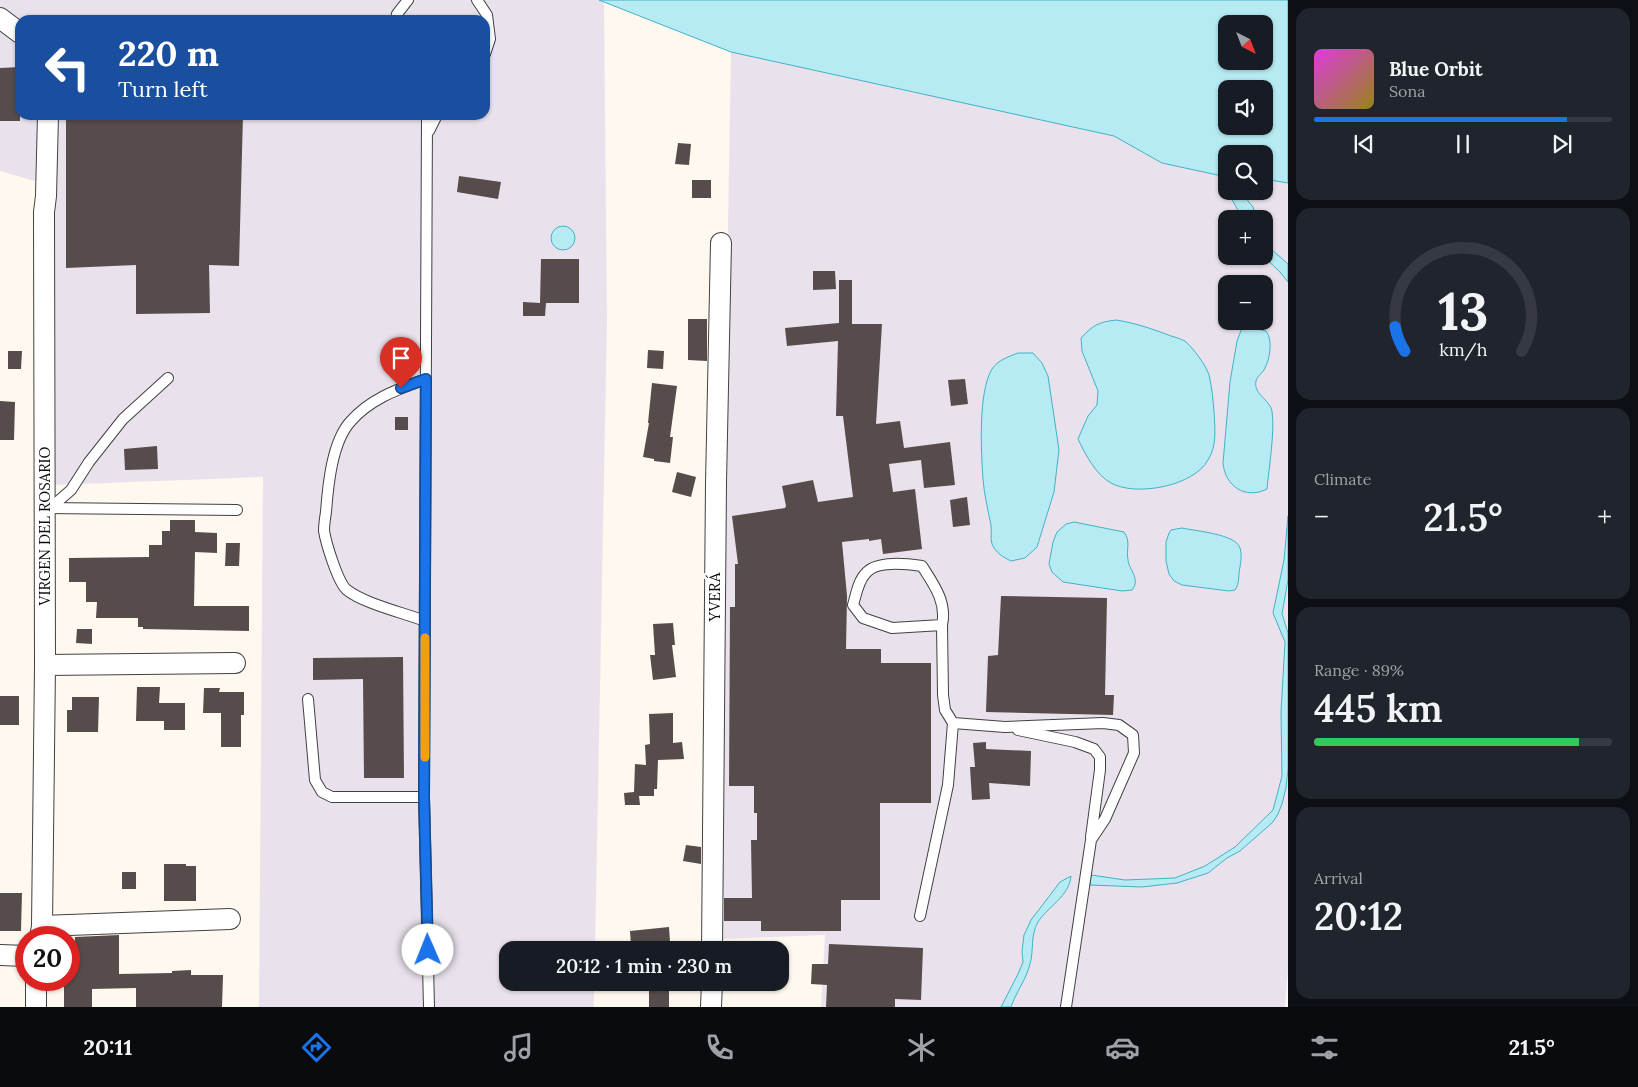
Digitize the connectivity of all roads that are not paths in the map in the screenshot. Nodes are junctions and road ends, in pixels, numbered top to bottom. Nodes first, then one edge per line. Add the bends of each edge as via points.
1 (408, 0) edge
2 (477, 0) edge
3 (397, 15) edge
4 (487, 15) edge
5 (0, 18) edge
6 (15, 29) edge
7 (48, 120) edge
8 (427, 120) edge
9 (434, 120) edge
10 (427, 134) junction
11 (721, 243) dead end
12 (168, 378) dead end
13 (426, 379) junction
14 (47, 508) junction
15 (237, 510) dead end
16 (425, 621) junction
17 (942, 625) junction
18 (235, 663) dead end
19 (46, 665) junction
20 (308, 699) dead end
21 (952, 723) junction
22 (1005, 727) junction
23 (424, 798) junction
24 (1091, 840) junction
25 (920, 916) dead end
26 (230, 919) dead end
27 (41, 926) edge
28 (80, 929) edge
29 (712, 941) edge
30 (0, 955) edge
31 (15, 956) edge
32 (36, 991) edge
33 (712, 991) edge
34 (36, 1007) edge
35 (429, 1007) edge
36 (711, 1007) edge
37 (1066, 1007) edge

1 - 3 lane
2 - 4 lane
5 - 6 street
7 - 14 street, VIRGEN DEL ROSARIO via 44,212
8 - 10 lane
9 - 10 lane
10 - 13 lane
11 - 29 street, YVERÁ
12 - 14 lane via 123,419 71,490
13 - 16 lane
13 - 16 lane via 388,393 350,422 335,454 324,530 335,569 346,590 362,599
14 - 15 lane
14 - 19 street, VIRGEN DEL ROSARIO
16 - 23 lane
17 - 17 lane via 941,598 922,566 905,563 875,566 866,572 853,605 863,618 892,628
17 - 21 lane via 943,695 945,710
18 - 19 street
19 - 27 street, VIRGEN DEL ROSARIO
20 - 23 lane via 315,780 322,792 332,798
21 - 22 lane
21 - 25 lane via 948,786
22 - 24 lane via 1094,749 1100,757 1100,770
22 - 24 lane via 1103,723 1119,725 1133,735 1134,752
23 - 35 lane
24 - 37 lane
26 - 28 street
30 - 31 street
32 - 34 street
33 - 36 street

